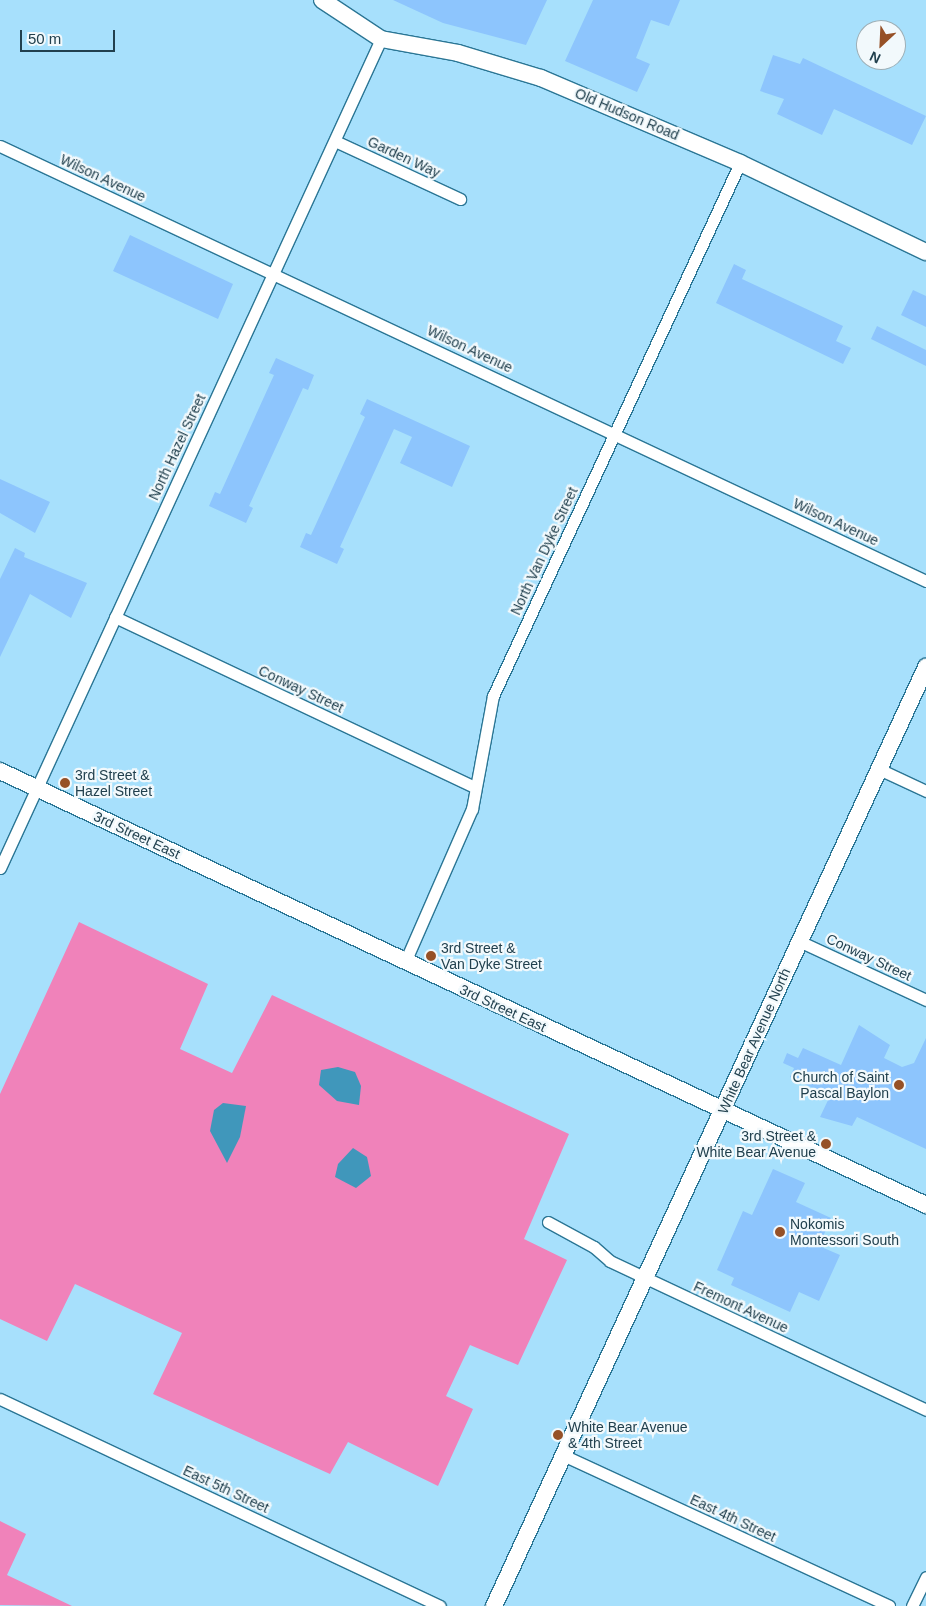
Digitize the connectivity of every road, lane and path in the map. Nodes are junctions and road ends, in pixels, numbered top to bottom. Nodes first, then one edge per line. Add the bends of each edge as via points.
1 (322, 0) edge
2 (381, 39) junction
3 (335, 141) junction
4 (0, 146) edge
5 (740, 163) junction
6 (460, 199) dead end
7 (926, 252) edge
8 (273, 275) junction
9 (615, 434) junction
10 (926, 581) edge
11 (115, 617) junction
12 (926, 667) edge
13 (879, 769) junction
14 (0, 770) edge
15 (474, 787) junction
16 (37, 788) junction
17 (926, 791) edge
18 (0, 868) edge
19 (800, 941) junction
20 (406, 962) junction
21 (926, 1000) edge
22 (722, 1111) junction
23 (926, 1205) edge
24 (548, 1222) dead end
25 (645, 1278) junction
26 (0, 1399) edge
27 (926, 1410) edge
28 (565, 1456) junction
29 (926, 1576) edge
30 (440, 1606) edge
31 (494, 1606) edge
32 (889, 1606) edge
33 (912, 1606) edge

1 - 2 street, Old Hudson Road
2 - 3 street, North Hazel Street
2 - 5 street, Old Hudson Road via 449,51 533,75
3 - 6 street, Garden Way
3 - 8 street, North Hazel Street
4 - 8 street, Wilson Avenue
5 - 7 street, Old Hudson Road
5 - 9 street, North Van Dyke Street
8 - 9 street, Wilson Avenue
8 - 11 street, North Hazel Street
9 - 10 street, Wilson Avenue
9 - 15 street, North Van Dyke Street via 493,696
11 - 15 street, Conway Street
11 - 16 street, North Hazel Street
12 - 13 street, White Bear Avenue North
13 - 17 street
13 - 19 street, White Bear Avenue North
14 - 16 street, 3rd Street East
15 - 20 street, North Van Dyke Street via 472,809
16 - 18 street, North Hazel Street
16 - 20 street, 3rd Street East
19 - 21 street, Conway Street
19 - 22 street, White Bear Avenue North
20 - 22 street, 3rd Street East
22 - 23 street, 3rd Street East
22 - 25 street, White Bear Avenue North
24 - 25 street, Fremont Avenue
25 - 27 street, Fremont Avenue
25 - 28 street, White Bear Avenue North
26 - 30 street, East 5th Street
28 - 31 street, White Bear Avenue North
28 - 32 street, East 4th Street
29 - 33 street

